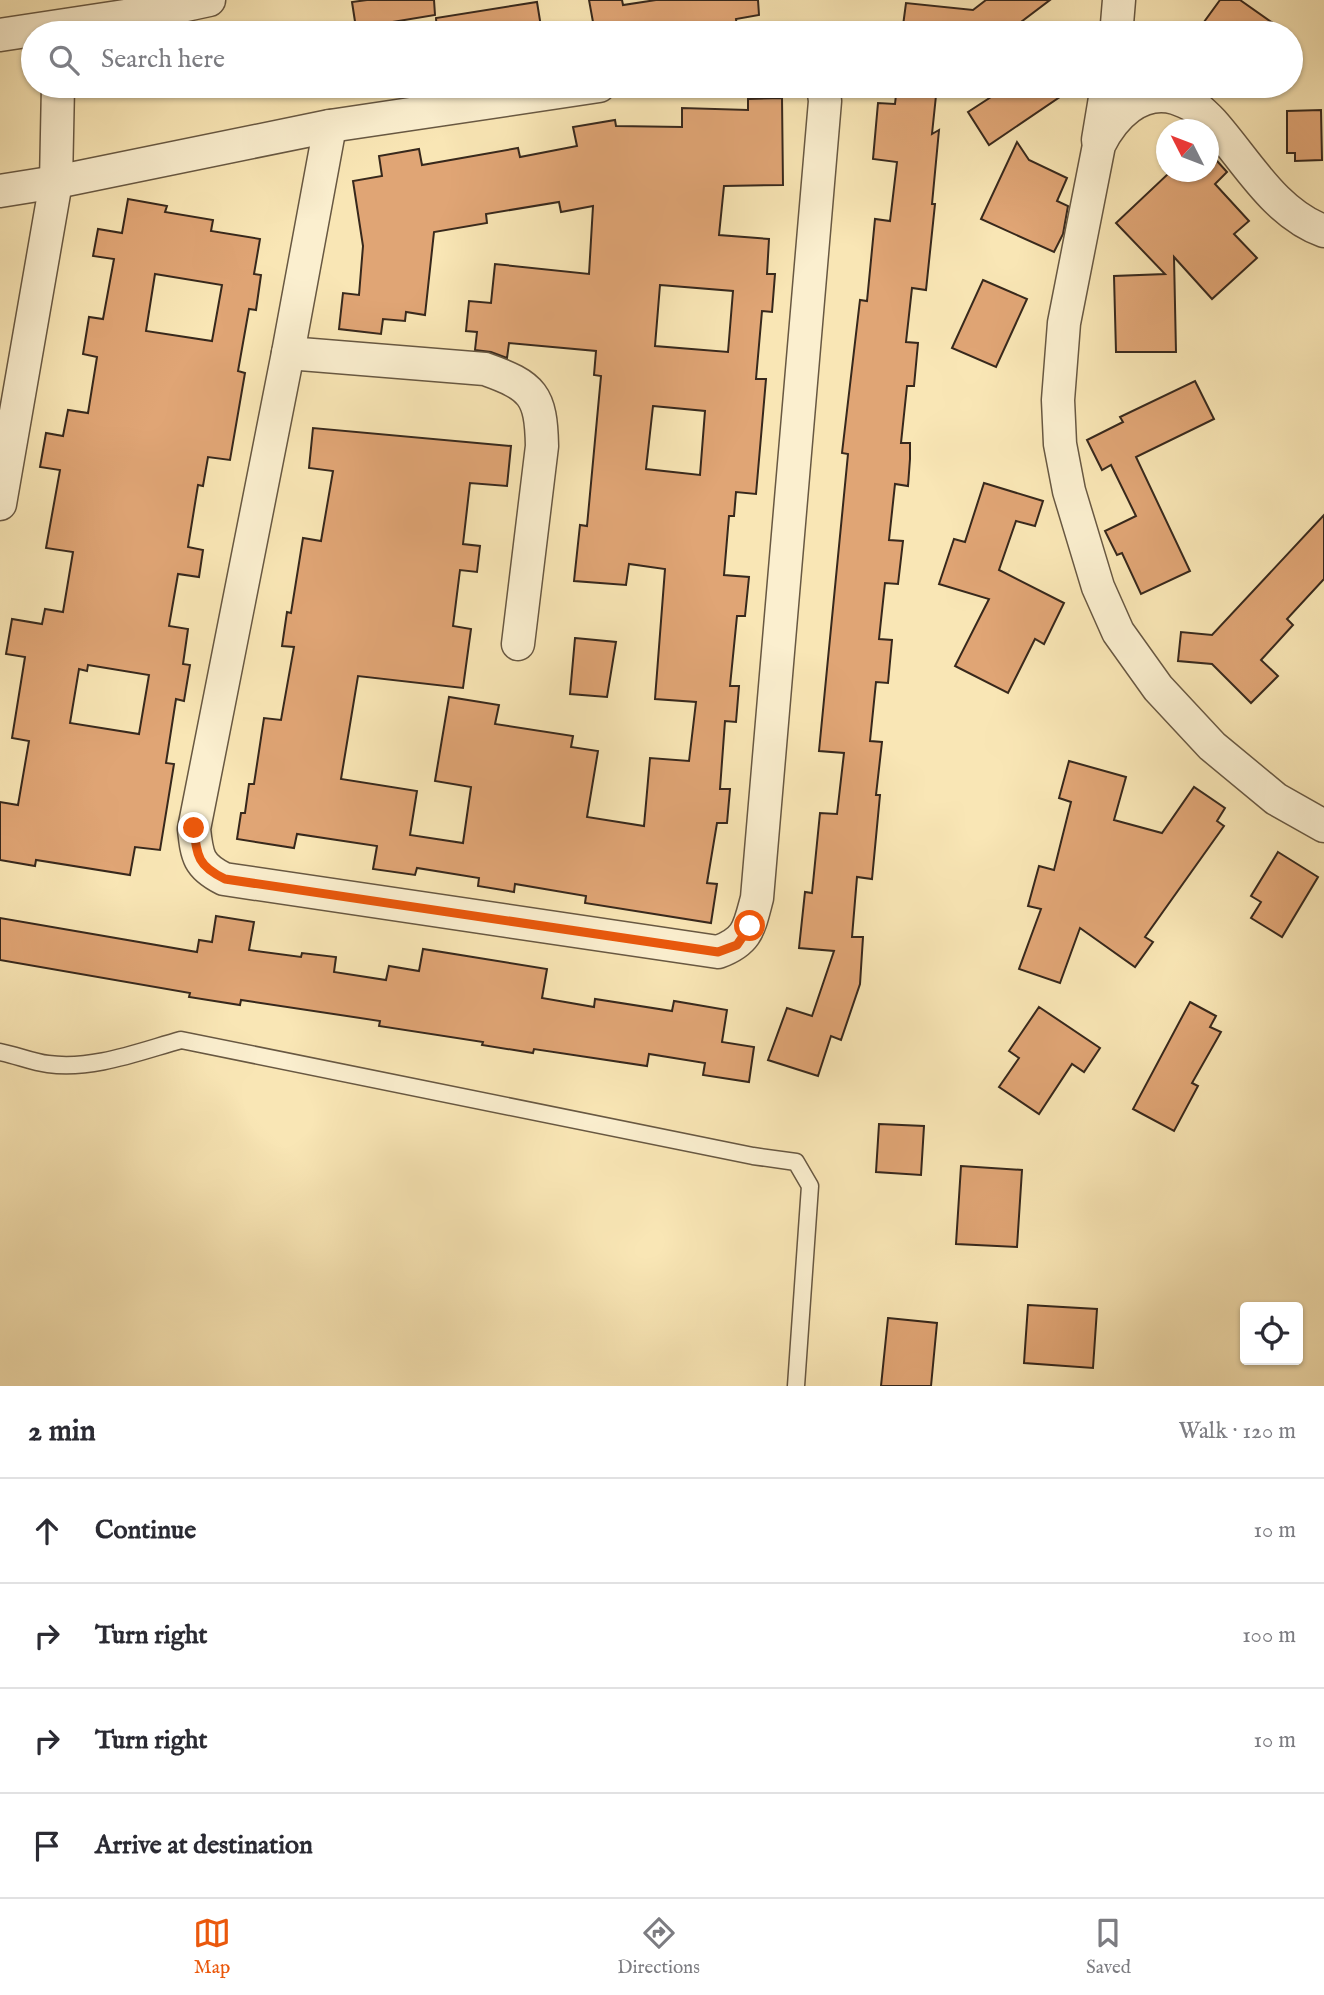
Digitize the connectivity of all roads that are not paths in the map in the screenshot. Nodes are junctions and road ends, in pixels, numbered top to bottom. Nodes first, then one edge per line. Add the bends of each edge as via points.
1 (209, 0) edge
2 (59, 20) edge
3 (21, 30) edge
4 (0, 35) edge
5 (58, 98) edge
6 (518, 98) edge
7 (823, 98) edge
8 (1105, 98) edge
9 (1150, 98) edge
10 (1175, 98) edge
11 (1185, 98) edge
12 (1196, 107) junction
13 (330, 126) junction
14 (1094, 163) junction
15 (56, 181) junction
16 (0, 191) edge
17 (1324, 231) edge
18 (288, 353) junction
19 (0, 504) edge
20 (519, 644) dead end
21 (1324, 826) edge
22 (0, 1052) edge
23 (796, 1386) edge

1 - 2 street via 158,12
3 - 4 street
5 - 15 street
6 - 13 street
7 - 18 street via 757,898 750,926 737,945 718,952 694,950 225,879 201,863 194,828
8 - 14 street
9 - 14 street via 1120,113 1108,126
10 - 12 street
11 - 12 street
12 - 17 street via 1277,201
13 - 15 street
13 - 18 street
14 - 21 street via 1064,323 1058,400 1069,491 1098,586 1118,632 1157,688 1212,746 1276,799
15 - 16 street
15 - 19 street
18 - 20 street via 485,369 512,379 533,394 541,419 542,446
22 - 23 lane via 48,1064 85,1064 181,1040 796,1162 810,1186

